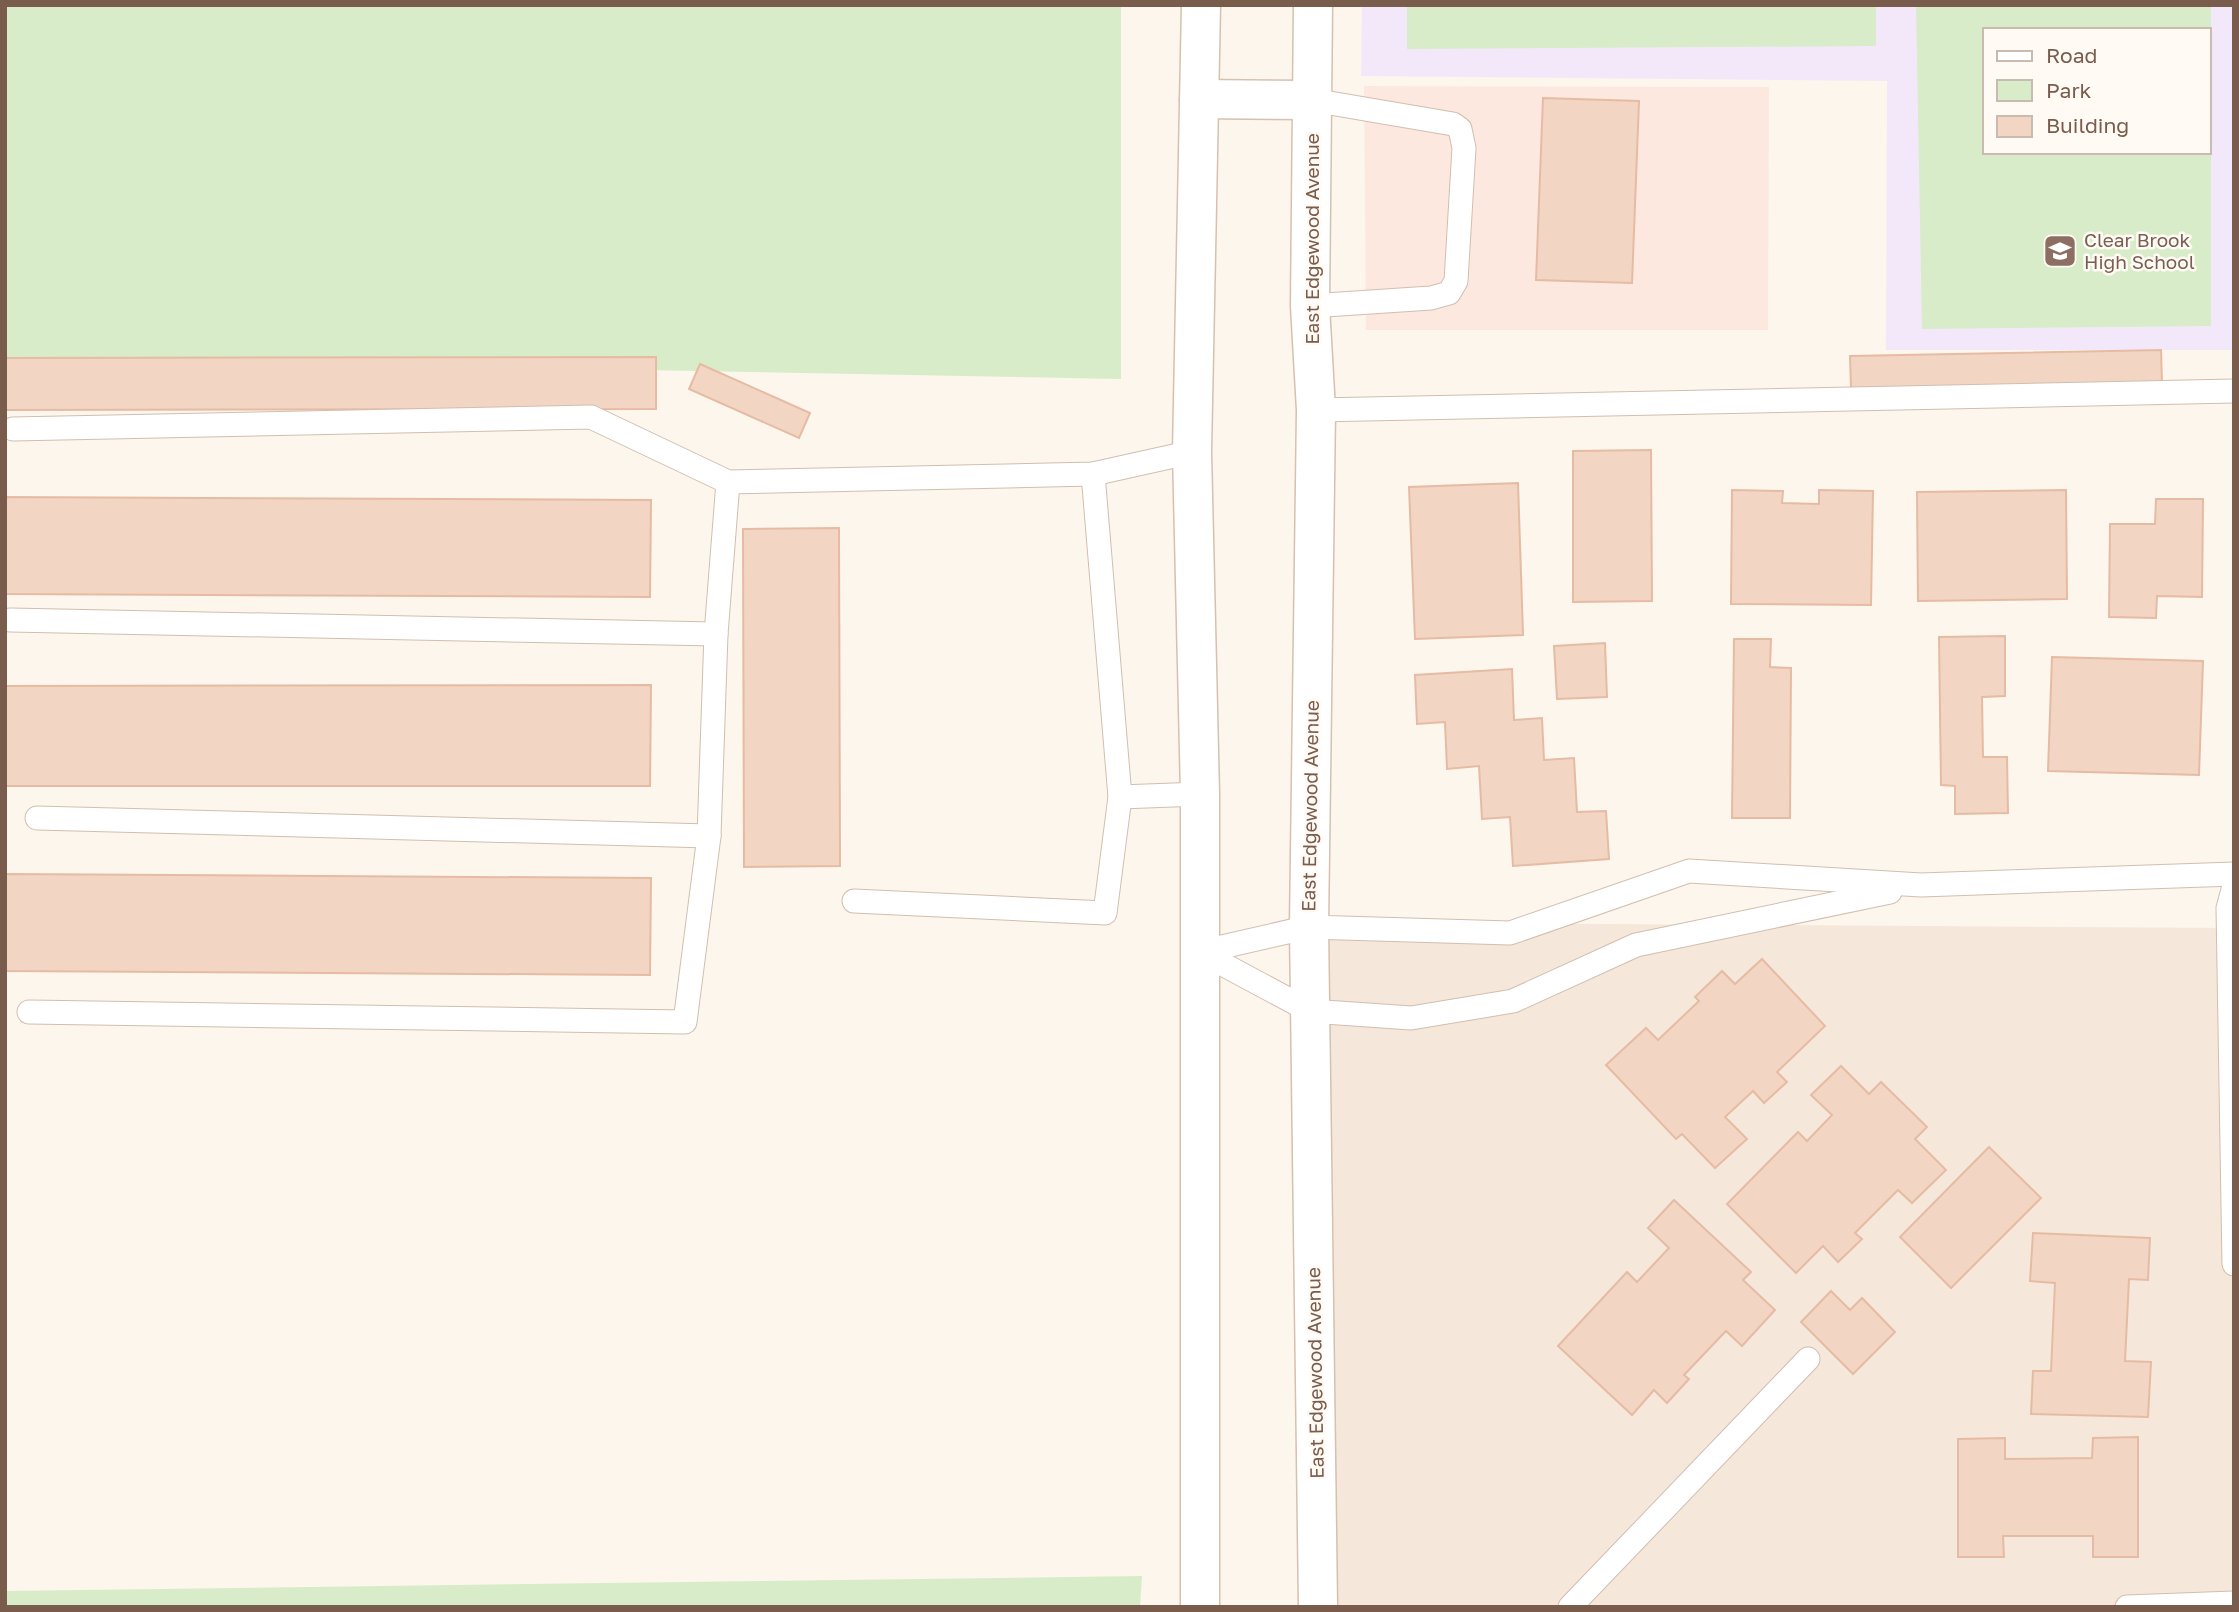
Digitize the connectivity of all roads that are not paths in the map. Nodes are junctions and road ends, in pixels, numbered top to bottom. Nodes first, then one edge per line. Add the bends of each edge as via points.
1 (1200, 5) edge
2 (1313, 5) edge
3 (1199, 99) junction
4 (1312, 100) junction
5 (1310, 306) junction
6 (2234, 391) edge
7 (1317, 410) junction
8 (13, 429) dead end
9 (1192, 452) junction
10 (1093, 474) junction
11 (727, 482) junction
12 (10, 620) dead end
13 (716, 634) junction
14 (1200, 794) junction
15 (1120, 797) junction
16 (37, 818) dead end
17 (709, 836) junction
18 (2234, 874) edge
19 (1921, 885) junction
20 (2234, 886) edge
21 (853, 901) dead end
22 (1308, 927) junction
23 (1200, 952) junction
24 (1310, 1011) junction
25 (29, 1012) dead end
26 (2234, 1264) edge
27 (1808, 1359) dead end
28 (2234, 1603) edge
29 (1199, 1607) edge
30 (1318, 1607) edge
31 (1570, 1607) edge
32 (2127, 1607) edge

1 - 3 main road
2 - 4 main road, East Edgewood Avenue
3 - 4 main road
3 - 9 main road
4 - 5 main road, East Edgewood Avenue
4 - 5 lane via 1453,124 1460,129 1464,148 1456,281 1450,293
5 - 7 main road, East Edgewood Avenue
6 - 7 lane
7 - 22 main road, East Edgewood Avenue
8 - 11 lane via 591,417
9 - 10 lane
9 - 14 main road
10 - 11 lane
10 - 15 lane
11 - 13 lane
12 - 13 lane
13 - 17 lane
14 - 15 lane
14 - 23 main road
15 - 21 lane via 1105,913
16 - 17 lane
17 - 25 lane via 685,1022
18 - 19 lane
19 - 22 lane via 1689,871 1510,933
19 - 24 lane via 1636,945 1513,1001 1411,1018
20 - 26 lane via 2228,908
22 - 23 lane
22 - 24 main road, East Edgewood Avenue
23 - 24 lane
23 - 29 main road
24 - 30 main road, East Edgewood Avenue
27 - 31 lane
28 - 32 lane

